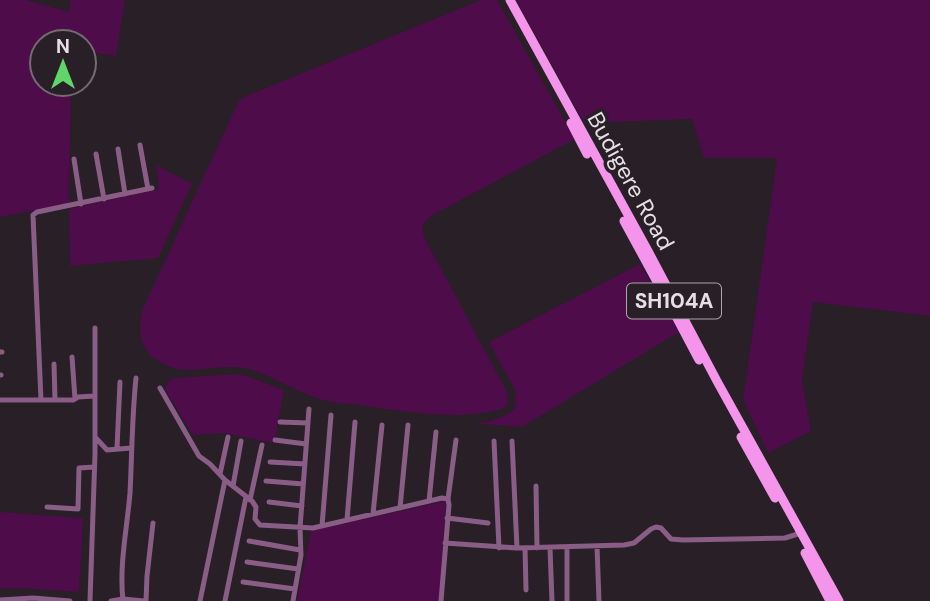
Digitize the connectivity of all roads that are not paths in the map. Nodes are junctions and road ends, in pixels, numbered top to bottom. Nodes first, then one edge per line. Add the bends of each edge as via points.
1 (504, 0) edge
2 (510, 0) edge
3 (140, 145) dead end
4 (118, 149) dead end
5 (96, 154) dead end
6 (74, 159) dead end
7 (125, 194) junction
8 (104, 199) junction
9 (81, 204) junction
10 (95, 328) dead end
11 (72, 357) dead end
12 (54, 364) dead end
13 (136, 378) dead end
14 (120, 382) dead end
15 (160, 388) dead end
16 (94, 396) junction
17 (75, 399) junction
18 (0, 400) edge
19 (41, 400) junction
20 (55, 400) junction
21 (309, 409) dead end
22 (331, 415) dead end
23 (279, 422) dead end
24 (355, 422) dead end
25 (308, 423) junction
26 (382, 425) dead end
27 (408, 425) dead end
28 (436, 432) dead end
29 (95, 437) junction
30 (228, 438) dead end
31 (275, 440) dead end
32 (456, 440) dead end
33 (241, 441) dead end
34 (494, 441) dead end
35 (512, 441) dead end
36 (262, 444) dead end
37 (306, 444) junction
38 (131, 448) junction
39 (117, 449) junction
40 (270, 462) dead end
41 (305, 464) junction
42 (94, 467) junction
43 (222, 477) junction
44 (266, 481) dead end
45 (303, 484) junction
46 (233, 486) junction
47 (536, 486) dead end
48 (248, 498) junction
49 (448, 499) junction
50 (429, 501) junction
51 (269, 502) dead end
52 (302, 506) junction
53 (47, 507) dead end
54 (400, 508) junction
55 (373, 514) junction
56 (447, 518) junction
57 (347, 520) junction
58 (153, 523) dead end
59 (488, 523) dead end
60 (322, 526) junction
61 (300, 528) junction
62 (799, 534) junction
63 (249, 541) dead end
64 (445, 543) junction
65 (597, 546) junction
66 (499, 548) junction
67 (517, 548) junction
68 (525, 548) junction
69 (537, 548) junction
70 (550, 548) junction
71 (567, 548) junction
72 (300, 550) junction
73 (247, 562) dead end
74 (298, 569) junction
75 (243, 582) dead end
76 (295, 589) junction
77 (526, 590) dead end
78 (0, 600) edge
79 (12, 600) edge
80 (123, 600) edge
81 (70, 601) edge
82 (90, 601) edge
83 (111, 601) edge
84 (145, 601) edge
85 (200, 601) edge
86 (225, 601) edge
87 (293, 601) edge
88 (441, 601) edge
89 (551, 601) edge
90 (568, 601) edge
91 (599, 601) edge
92 (830, 601) edge
93 (839, 601) edge

1 - 62 main road, Budigere Road / SH104A via 758,470
2 - 62 main road, Budigere Road / SH104A
3 - 7 street via 150,189
4 - 7 street
5 - 8 street
6 - 9 street
7 - 8 street
8 - 9 street
9 - 19 street via 33,215
10 - 16 street
11 - 17 street
12 - 20 street
13 - 38 street
14 - 39 street
15 - 43 street via 194,450
16 - 17 street
16 - 29 street
17 - 20 street
18 - 19 street
19 - 20 street
21 - 25 street
22 - 60 street
23 - 25 street
24 - 57 street
25 - 37 street
26 - 55 street
27 - 54 street
28 - 50 street
29 - 39 street via 107,450
29 - 42 street
30 - 43 street
31 - 37 street
32 - 49 street
33 - 46 street
34 - 66 street
35 - 67 street
36 - 48 street
37 - 41 street
38 - 39 street
38 - 80 street
40 - 41 street
41 - 45 street
42 - 53 street via 79,468 78,509
42 - 82 street
43 - 46 street
43 - 85 street
44 - 45 street
45 - 52 street
46 - 48 street
47 - 69 street
48 - 61 street via 256,507 255,519 260,525
48 - 86 street
49 - 50 street
49 - 56 street
50 - 54 street
51 - 52 street
52 - 61 street
54 - 55 street
55 - 57 street
56 - 59 street
56 - 64 street
57 - 60 street
58 - 84 street
60 - 61 street
61 - 72 street
62 - 65 street via 683,540 671,539 656,527 634,543
62 - 92 main road, Budigere Road / SH104A
62 - 93 main road, Budigere Road / SH104A
63 - 72 street
64 - 66 street
64 - 88 street
65 - 71 street
65 - 91 street
66 - 67 street
67 - 68 street
68 - 69 street
68 - 77 street
69 - 70 street
70 - 71 street
70 - 89 street
71 - 90 street
72 - 74 street
73 - 74 street
74 - 76 street
75 - 76 street
76 - 87 street
78 - 79 street
79 - 81 street
80 - 83 street
80 - 84 street

